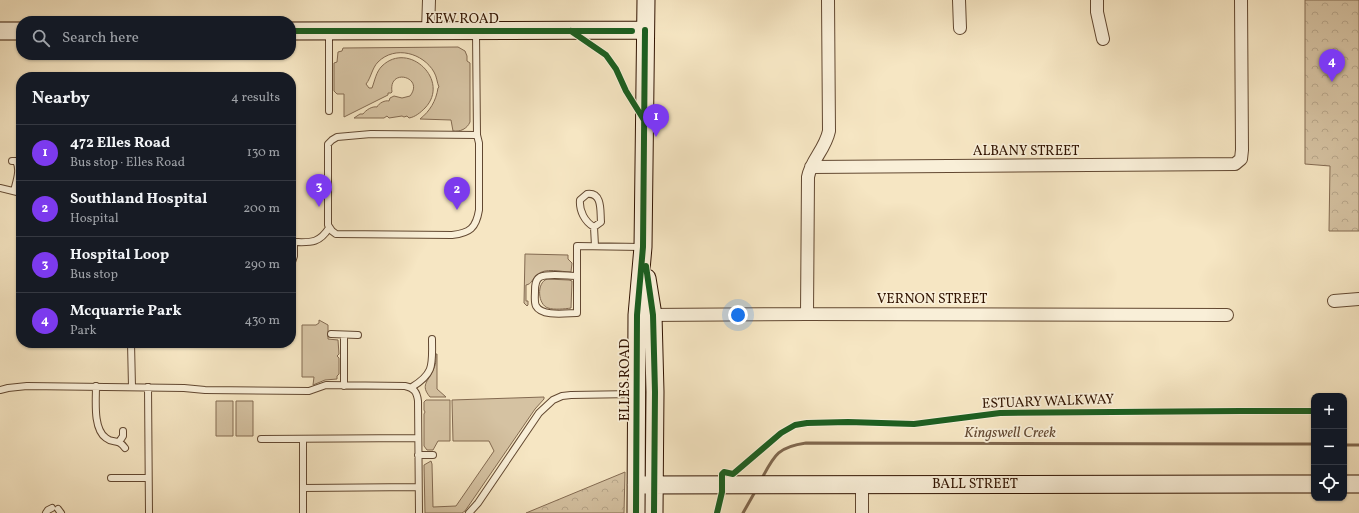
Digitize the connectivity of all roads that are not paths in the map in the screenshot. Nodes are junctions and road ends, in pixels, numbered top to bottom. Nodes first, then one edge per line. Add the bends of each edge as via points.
1 (429, 0) edge
2 (646, 0) edge
3 (828, 0) edge
4 (959, 0) edge
5 (1097, 0) edge
6 (1241, 0) edge
7 (960, 28) dead end
8 (645, 30) junction
9 (0, 31) edge
10 (16, 31) edge
11 (296, 31) edge
12 (328, 31) junction
13 (428, 31) junction
14 (476, 31) junction
15 (1103, 39) dead end
16 (328, 111) dead end
17 (477, 135) junction
18 (12, 161) dead end
19 (16, 161) edge
20 (811, 167) junction
21 (16, 182) edge
22 (0, 188) edge
23 (14, 191) joint
24 (594, 227) junction
25 (329, 228) junction
26 (296, 242) edge
27 (595, 246) junction
28 (643, 246) junction
29 (577, 276) junction
30 (1359, 299) edge
31 (1334, 302) dead end
32 (807, 314) junction
33 (645, 315) junction
34 (1227, 315) dead end
35 (331, 334) dead end
36 (344, 335) junction
37 (358, 335) dead end
38 (432, 339) dead end
39 (131, 348) edge
40 (96, 386) junction
41 (344, 386) junction
42 (132, 387) junction
43 (148, 387) junction
44 (412, 387) junction
45 (0, 390) edge
46 (655, 392) junction
47 (636, 394) junction
48 (123, 431) dead end
49 (418, 438) junction
50 (261, 439) dead end
51 (303, 439) junction
52 (119, 442) junction
53 (125, 448) dead end
54 (433, 455) dead end
55 (418, 456) junction
56 (111, 478) dead end
57 (148, 478) junction
58 (862, 484) junction
59 (1311, 484) edge
60 (1347, 484) edge
61 (1359, 484) edge
62 (636, 485) junction
63 (654, 485) junction
64 (418, 487) junction
65 (303, 488) junction
66 (57, 510) edge
67 (46, 513) edge
68 (149, 513) edge
69 (303, 513) edge
70 (419, 513) edge
71 (469, 513) edge
72 (636, 513) edge
73 (654, 513) edge
74 (862, 513) edge

1 - 13 street
2 - 8 street, ELLES ROAD
3 - 20 street via 828,131 824,146
4 - 7 street
5 - 15 street
6 - 20 street, ALBANY STREET via 1242,150 1241,159 1235,164
8 - 14 street, KEW ROAD
8 - 28 street, ELLES ROAD
9 - 10 street
11 - 12 street, KEW ROAD
12 - 13 street, KEW ROAD
12 - 16 lane
13 - 14 street, KEW ROAD
14 - 17 lane
17 - 25 lane via 337,136 328,144
17 - 25 lane via 479,210 470,231 452,235 361,235 336,234
18 - 19 lane
20 - 32 street via 808,177
21 - 23 lane
22 - 23 lane
24 - 24 lane via 587,223 579,207 580,200 587,194 599,199 601,222
24 - 27 lane
25 - 26 lane via 319,240
27 - 28 lane
27 - 29 lane via 577,246
28 - 33 street, ELLES ROAD
29 - 29 lane via 577,313 548,313 535,305 535,286 541,277
30 - 31 street
32 - 33 street, VERNON STREET
32 - 34 street, VERNON STREET
33 - 46 street, ELLES ROAD
33 - 47 street, ELLES ROAD
35 - 36 lane
36 - 37 lane
36 - 41 lane
38 - 44 lane via 433,362 429,373
39 - 42 lane
40 - 42 lane
40 - 45 lane via 27,386
40 - 52 lane via 96,417 100,433 107,439
41 - 43 lane via 326,385 309,391
41 - 44 lane
42 - 43 lane
43 - 57 lane
44 - 49 lane via 418,399
46 - 47 street
46 - 63 street, ELLES ROAD
47 - 62 street, ELLES ROAD
47 - 71 lane via 571,395 553,400 539,413
48 - 52 lane
49 - 51 lane
49 - 55 lane
50 - 51 lane
51 - 65 lane
52 - 53 lane
54 - 55 lane
55 - 64 lane
56 - 57 lane
57 - 68 lane
58 - 59 street, BALL STREET
58 - 63 street, BALL STREET
58 - 74 street
60 - 61 street
62 - 63 street, BALL STREET
62 - 72 street, ELLES ROAD
63 - 73 street, ELLES ROAD
64 - 65 lane
64 - 70 lane
65 - 69 lane
66 - 67 lane via 48,510

